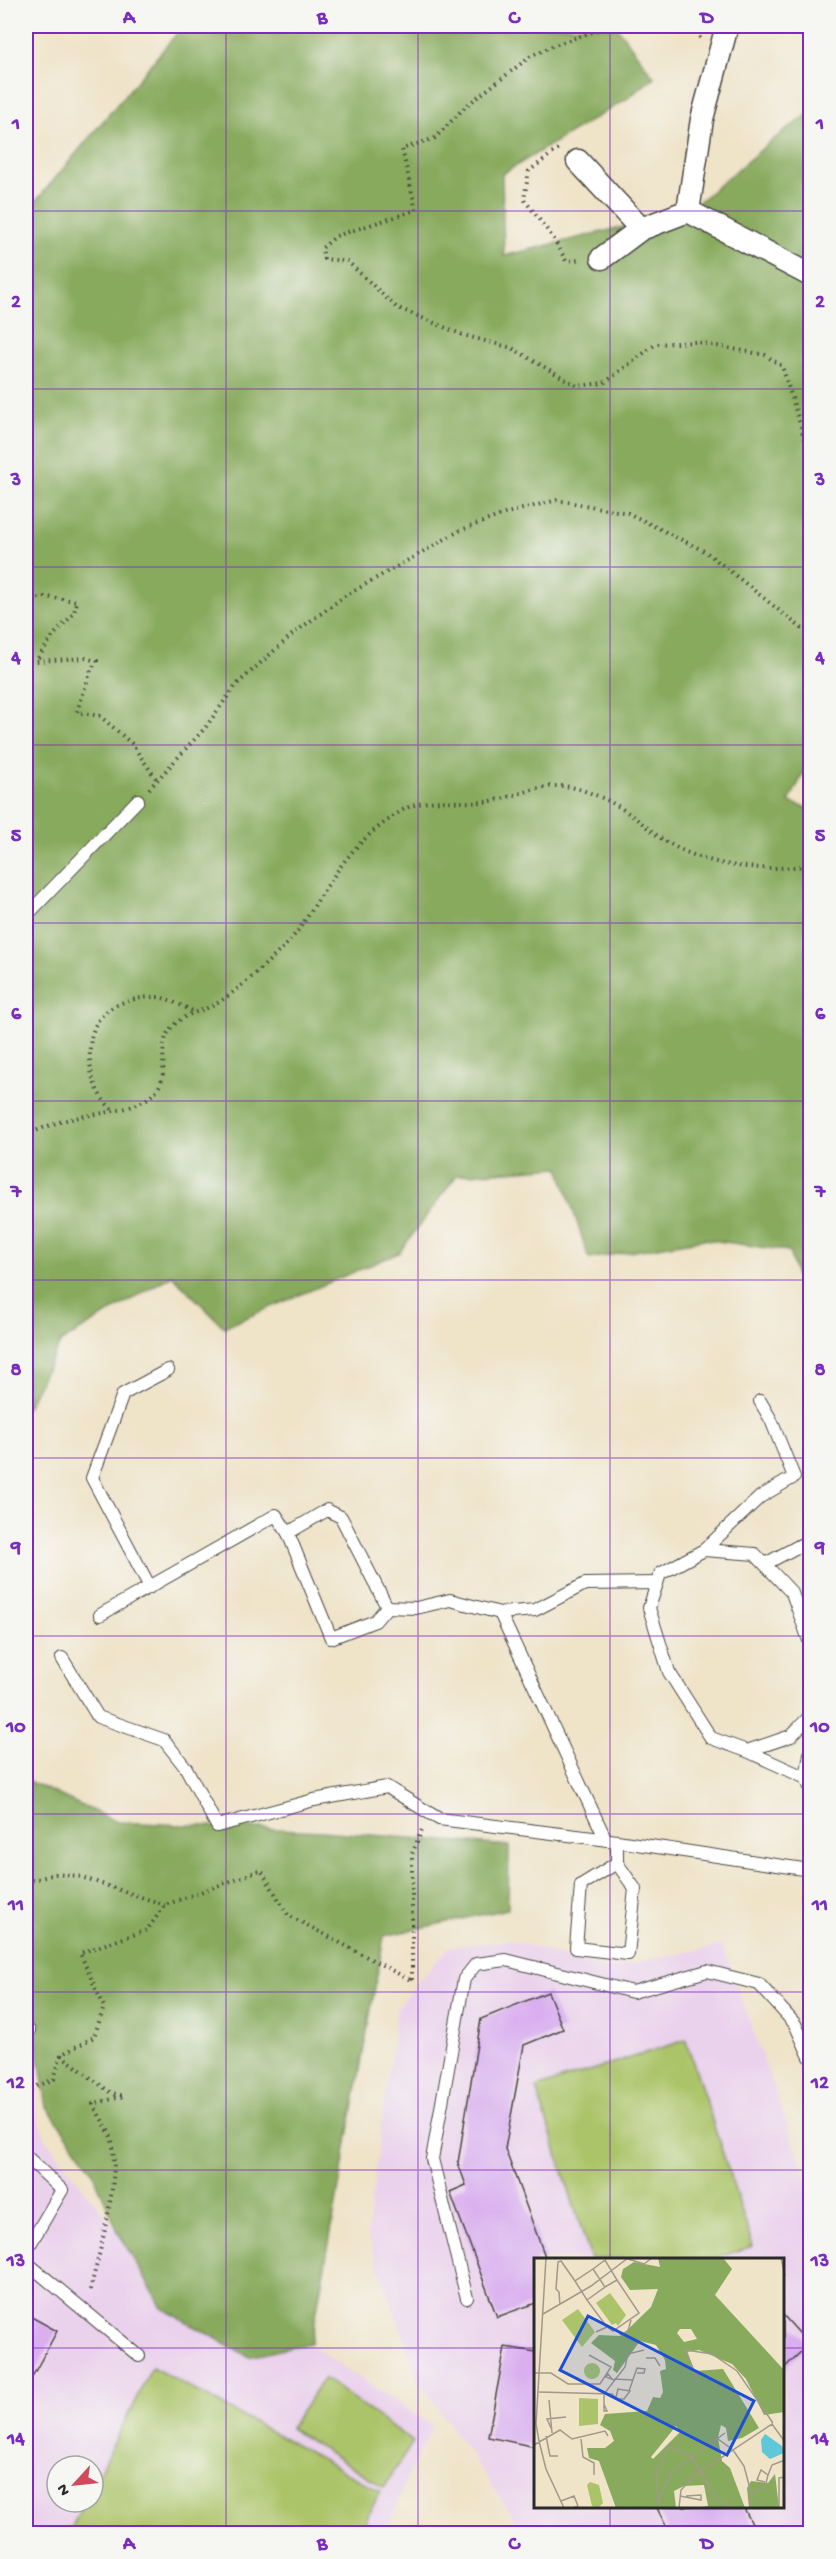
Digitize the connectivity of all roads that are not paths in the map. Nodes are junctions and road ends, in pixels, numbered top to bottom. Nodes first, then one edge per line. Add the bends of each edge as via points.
1 (727, 26) edge
2 (578, 161) road end
3 (688, 211) junction
4 (641, 229) junction
5 (602, 258) road end
6 (810, 275) edge
7 (138, 800) dead end
8 (26, 916) edge
9 (168, 1370) dead end
10 (760, 1401) dead end
11 (288, 1533) junction
12 (810, 1540) edge
13 (704, 1550) junction
14 (765, 1564) junction
15 (657, 1583) junction
16 (150, 1587) junction
17 (387, 1607) junction
18 (500, 1613) junction
19 (100, 1615) dead end
20 (807, 1620) edge
21 (810, 1643) edge
22 (62, 1658) dead end
23 (810, 1716) edge
24 (747, 1751) junction
25 (810, 1754) edge
26 (808, 1782) edge
27 (611, 1840) junction
28 (617, 1863) junction
29 (810, 1870) edge
30 (26, 2029) edge
31 (26, 2036) edge
32 (810, 2058) edge
33 (26, 2156) edge
34 (26, 2251) edge
35 (26, 2262) edge
36 (467, 2298) dead end
37 (139, 2356) dead end

1 - 3 street via 702,119
2 - 4 street
3 - 4 street
3 - 6 street
4 - 5 street
7 - 8 lane
9 - 16 lane via 123,1394 92,1478
10 - 13 lane via 794,1477 760,1497
11 - 16 lane via 276,1515
11 - 17 lane via 327,1510 341,1517
11 - 17 lane via 332,1638 375,1621
12 - 14 lane
13 - 14 lane via 755,1554
13 - 15 lane via 660,1574
14 - 20 lane via 792,1593
15 - 18 lane via 585,1584 535,1610
15 - 24 lane via 649,1608 669,1672 711,1738
16 - 19 lane
17 - 18 lane via 416,1608 450,1600
18 - 27 lane
20 - 21 lane
22 - 27 lane via 98,1717 164,1740 186,1768 217,1826 314,1800 387,1787 439,1819
23 - 24 lane via 791,1736
24 - 26 lane
25 - 26 lane
27 - 28 lane
27 - 29 lane
28 - 28 lane via 635,1889 628,1954 576,1948 581,1885
30 - 31 lane
32 - 36 lane via 795,2024 759,1984 707,1971 633,1992 506,1960 476,1964 464,1979 432,2159
33 - 34 lane via 62,2190
35 - 37 lane

